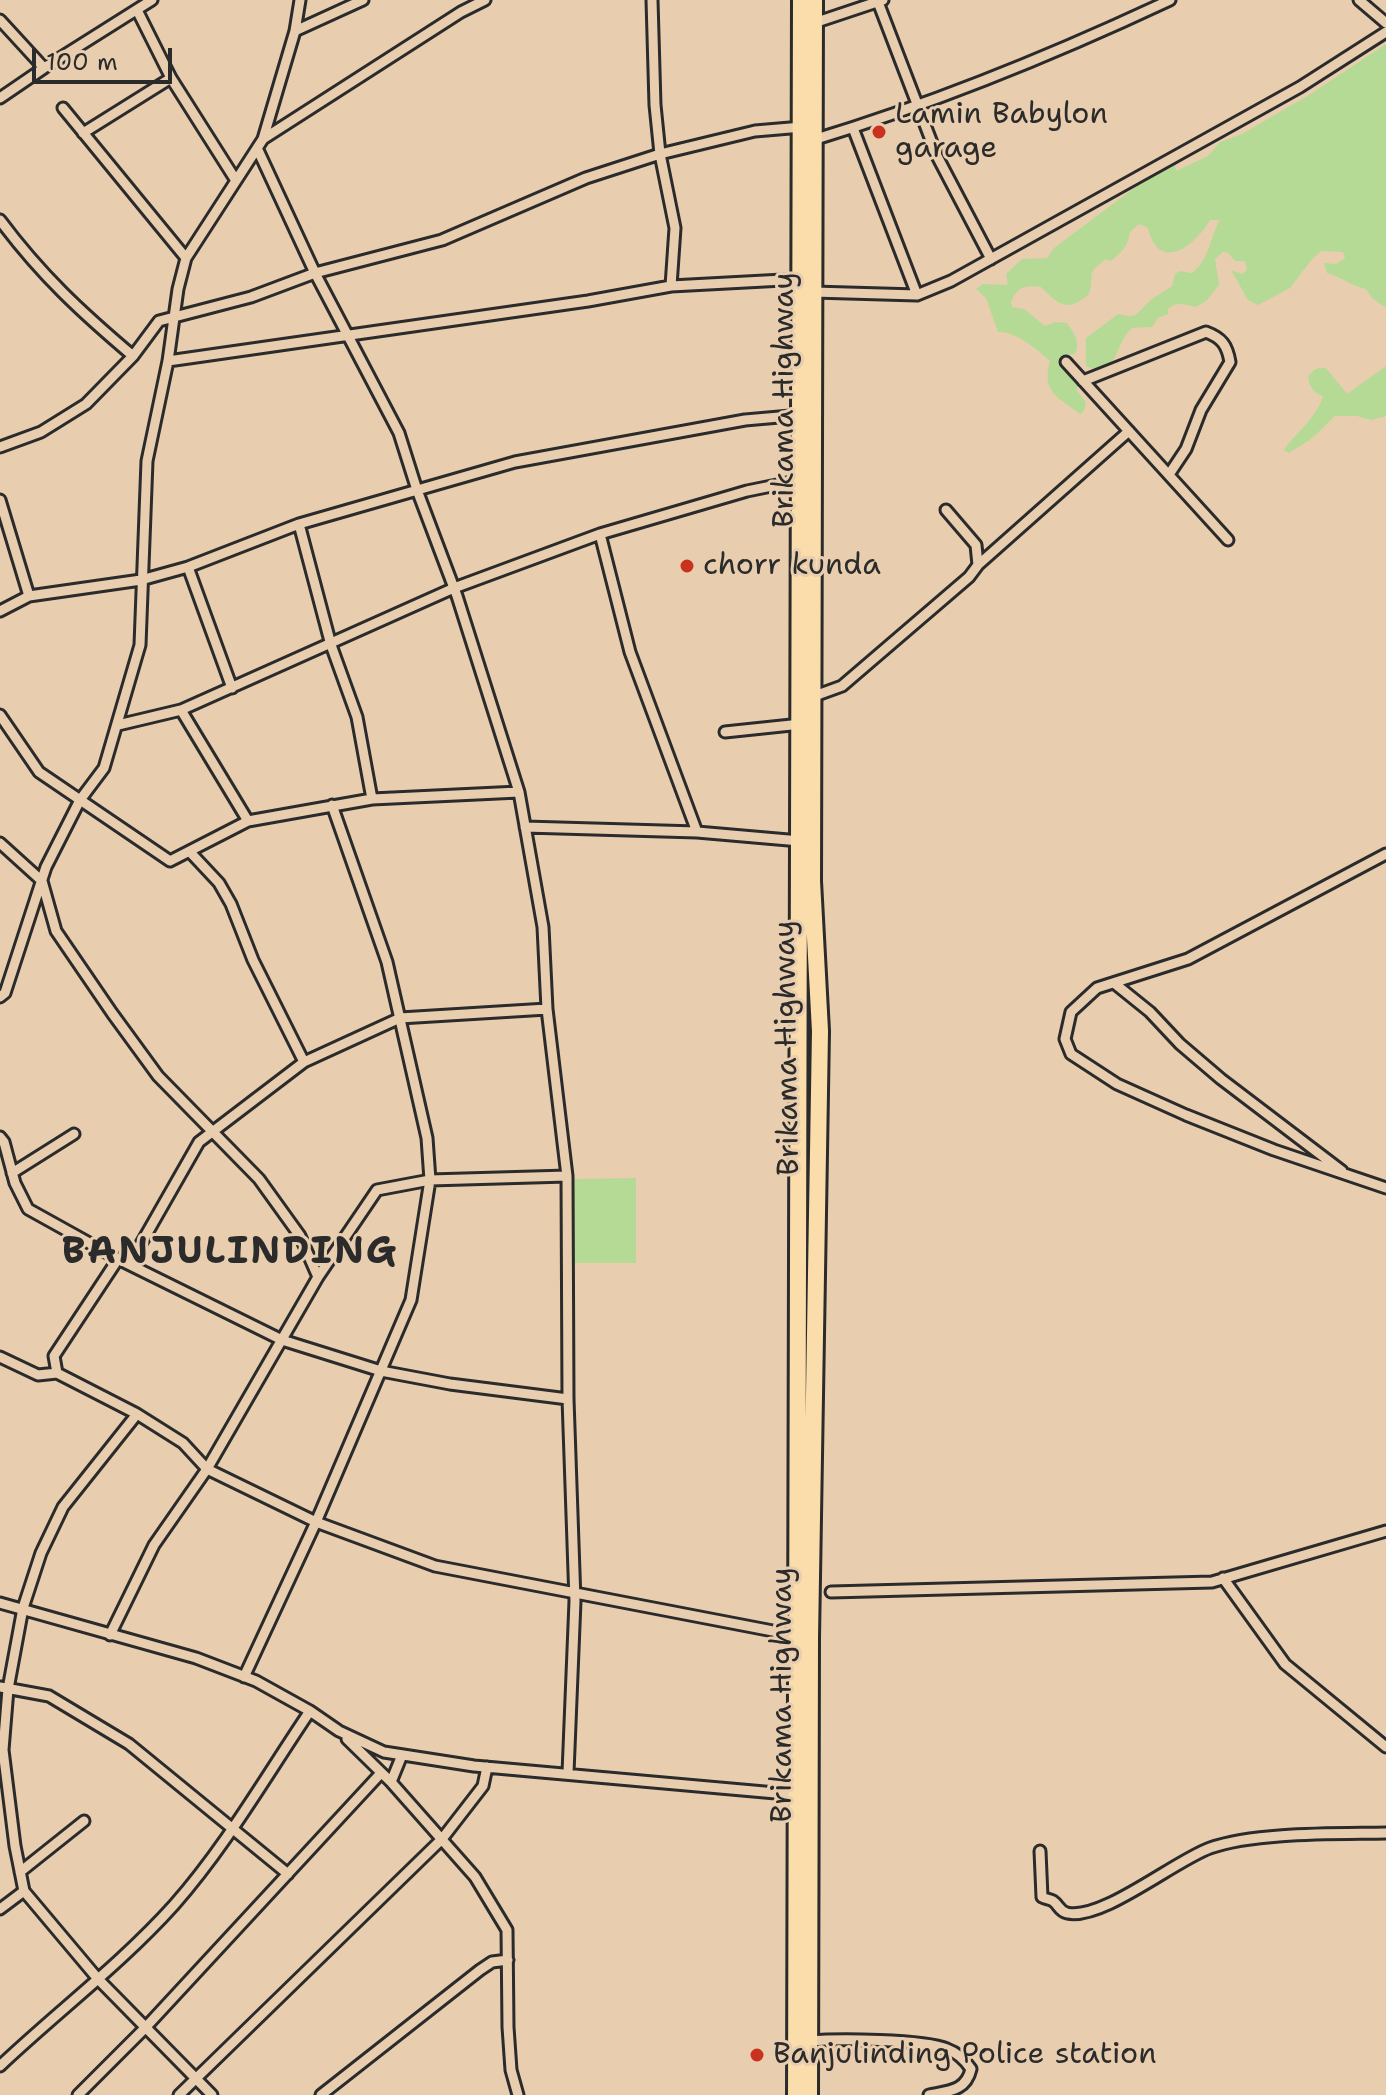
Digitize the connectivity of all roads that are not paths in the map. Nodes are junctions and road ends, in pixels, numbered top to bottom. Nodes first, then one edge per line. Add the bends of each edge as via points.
1 (152, 0) edge
2 (300, 0) edge
3 (363, 0) edge
4 (485, 0) edge
5 (652, 0) edge
6 (801, 0) edge
7 (814, 0) edge
8 (1170, 0) edge
9 (1359, 0) edge
10 (880, 1) edge
11 (137, 10) junction
12 (0, 20) edge
13 (814, 23) junction
14 (1386, 23) edge
15 (295, 31) junction
16 (1386, 32) edge
17 (44, 68) junction
18 (171, 78) junction
19 (0, 98) edge
20 (919, 105) junction
21 (63, 108) dead end
22 (853, 128) junction
23 (83, 133) junction
24 (806, 137) junction
25 (260, 144) junction
26 (660, 154) junction
27 (235, 179) junction
28 (0, 220) edge
29 (186, 258) junction
30 (991, 259) junction
31 (315, 273) junction
32 (808, 285) junction
33 (671, 286) junction
34 (917, 295) junction
35 (172, 319) junction
36 (348, 335) junction
37 (133, 356) junction
38 (168, 361) junction
39 (1066, 362) dead end
40 (1083, 381) junction
41 (802, 415) junction
42 (1129, 431) junction
43 (0, 447) edge
44 (1170, 473) junction
45 (801, 480) junction
46 (417, 490) junction
47 (0, 500) edge
48 (946, 510) dead end
49 (299, 524) junction
50 (600, 534) junction
51 (1228, 540) dead end
52 (978, 565) junction
53 (188, 567) junction
54 (141, 580) junction
55 (454, 588) junction
56 (29, 596) junction
57 (0, 611) edge
58 (331, 645) junction
59 (232, 688) junction
60 (807, 698) junction
61 (181, 710) junction
62 (0, 715) edge
63 (801, 724) junction
64 (118, 725) junction
65 (725, 732) dead end
66 (519, 792) junction
67 (372, 799) junction
68 (80, 800) junction
69 (332, 805) junction
70 (248, 821) junction
71 (525, 827) junction
72 (697, 832) junction
73 (800, 841) junction
74 (0, 843) edge
75 (190, 852) junction
76 (1386, 854) edge
77 (42, 881) junction
78 (1114, 983) junction
79 (2, 993) edge
80 (547, 1009) junction
81 (400, 1018) junction
82 (304, 1062) junction
83 (211, 1132) junction
84 (74, 1134) dead end
85 (0, 1137) edge
86 (12, 1173) junction
87 (567, 1176) junction
88 (1349, 1177) junction
89 (430, 1180) junction
90 (1386, 1188) edge
91 (118, 1259) junction
92 (130, 1263) junction
93 (318, 1277) junction
94 (282, 1340) junction
95 (0, 1357) edge
96 (381, 1371) junction
97 (57, 1373) junction
98 (568, 1399) junction
99 (137, 1414) junction
100 (207, 1469) junction
101 (316, 1522) junction
102 (1386, 1531) edge
103 (1223, 1578) junction
104 (831, 1592) dead end
105 (574, 1594) junction
106 (0, 1603) edge
107 (23, 1608) junction
108 (110, 1635) junction
109 (804, 1637) junction
110 (244, 1677) junction
111 (4, 1688) edge
112 (310, 1711) junction
113 (339, 1731) junction
114 (1386, 1747) edge
115 (402, 1755) junction
116 (487, 1767) junction
117 (381, 1773) junction
118 (568, 1773) junction
119 (391, 1782) junction
120 (804, 1795) junction
121 (84, 1821) dead end
122 (231, 1829) junction
123 (1386, 1833) edge
124 (442, 1839) junction
125 (1040, 1851) dead end
126 (20, 1872) junction
127 (288, 1874) junction
128 (24, 1891) junction
129 (0, 1909) edge
130 (508, 1960) junction
131 (803, 1973) junction
132 (98, 1979) junction
133 (145, 2028) junction
134 (809, 2041) junction
135 (0, 2066) edge
136 (197, 2078) junction
137 (78, 2095) edge
138 (179, 2095) edge
139 (212, 2095) edge
140 (321, 2095) edge
141 (518, 2095) edge
142 (796, 2095) edge
143 (809, 2095) edge
144 (929, 2095) edge

1 - 11 street
2 - 15 street
3 - 15 street
4 - 25 street
5 - 26 street
6 - 24 highway, Brikama Highway
7 - 13 highway, Brikama Highway
8 - 20 street
9 - 14 street
10 - 13 street
10 - 20 street
11 - 17 street
11 - 18 street
12 - 17 street
13 - 24 highway, Brikama Highway
15 - 25 street
16 - 30 street via 1300,87
17 - 19 street
18 - 23 street
18 - 27 street
20 - 22 street
20 - 30 street via 937,156
21 - 23 street
22 - 24 street
22 - 34 street
23 - 29 street
24 - 26 street via 755,131
24 - 32 highway, Brikama Highway
25 - 27 street
25 - 31 street
26 - 31 street via 586,178 442,240
26 - 33 street via 675,228
27 - 29 street
28 - 37 street via 75,307
29 - 35 street
30 - 34 street
31 - 35 street
31 - 36 street
32 - 33 street
32 - 34 street
32 - 41 highway, Brikama Highway
32 - 60 highway, Brikama Highway
33 - 36 street
35 - 37 street via 159,321
35 - 38 street
36 - 38 street
36 - 46 street via 399,433
37 - 43 street via 86,404 41,432
38 - 54 street via 147,461
39 - 40 street
40 - 42 street
40 - 44 street via 1206,332 1227,346 1230,362
41 - 45 highway, Brikama Highway
41 - 46 street via 745,420 515,462
42 - 44 street
42 - 52 street
44 - 51 street
45 - 50 street
45 - 60 highway, Brikama Highway
46 - 49 street
46 - 55 street
47 - 56 street
48 - 52 street via 976,545
49 - 53 street
49 - 58 street
50 - 55 street
50 - 72 street via 630,652
52 - 60 street via 842,686
53 - 54 street
53 - 59 street
54 - 56 street
54 - 64 street via 140,645
55 - 58 street
55 - 66 street
56 - 57 street
58 - 59 street
58 - 67 street via 357,717
59 - 61 street
60 - 63 highway, Brikama Highway
60 - 109 highway, Brikama Highway via 820,1031
61 - 64 street
61 - 70 street
62 - 68 street via 39,772
63 - 65 street
63 - 73 highway, Brikama Highway
64 - 68 street via 104,768
66 - 67 street
66 - 71 street
67 - 69 street
68 - 75 street via 170,861
68 - 77 street
69 - 70 street
69 - 81 street via 387,962
70 - 75 street
71 - 72 street
71 - 80 street via 543,927
72 - 73 street
73 - 109 highway, Brikama Highway
74 - 77 street
75 - 82 street via 231,904
76 - 78 street via 1188,959
77 - 79 street
77 - 83 street via 56,931 158,1076
78 - 88 street via 1221,1079
78 - 88 street via 1097,988 1071,1012 1065,1039 1071,1054 1117,1084 1186,1115
80 - 81 street
80 - 87 street
81 - 82 street
81 - 89 street via 427,1138
82 - 83 street
83 - 92 street via 199,1142
83 - 93 street via 279,1206
84 - 86 street
85 - 86 street
86 - 91 street via 28,1209
87 - 89 street
87 - 98 street
88 - 90 street
89 - 93 street via 377,1190
89 - 96 street via 411,1300
91 - 92 street
91 - 97 street via 54,1356
92 - 94 street
93 - 94 street
94 - 96 street
94 - 100 street
95 - 97 street via 38,1375
96 - 98 street
96 - 101 street
97 - 99 street
98 - 105 street
99 - 100 street via 183,1443
99 - 107 street via 63,1507
100 - 101 street
100 - 108 street via 154,1545
101 - 105 street via 435,1566
101 - 110 street
102 - 103 street
103 - 104 street
103 - 114 street via 1285,1664
105 - 109 street
105 - 118 street
106 - 107 street
107 - 108 street
107 - 111 street
108 - 110 street
109 - 120 highway, Brikama Highway
110 - 112 street
111 - 122 street via 49,1696 85,1716 129,1744
111 - 126 street via 3,1750
112 - 113 street
112 - 122 street
113 - 115 street
113 - 117 street
115 - 116 street
115 - 119 street
116 - 118 street
116 - 124 street via 483,1786
117 - 119 street
117 - 127 street
118 - 120 street
119 - 124 street
120 - 131 highway, Brikama Highway
121 - 126 street
122 - 127 street
122 - 132 street via 173,1907
123 - 125 street via 1242,1840 1209,1848 1098,1908 1068,1913 1042,1897
124 - 130 street via 475,1877 507,1930
124 - 136 street
126 - 128 street
127 - 133 street
128 - 129 street
128 - 132 street
130 - 140 street via 480,1970
130 - 141 street via 511,2070
131 - 134 highway, Brikama Highway
131 - 142 highway, Brikama Highway
132 - 133 street
132 - 135 street
133 - 136 street
133 - 137 street
134 - 143 highway, Brikama Highway
134 - 144 street via 931,2045 965,2059 969,2079 958,2090
136 - 138 street
136 - 139 street

